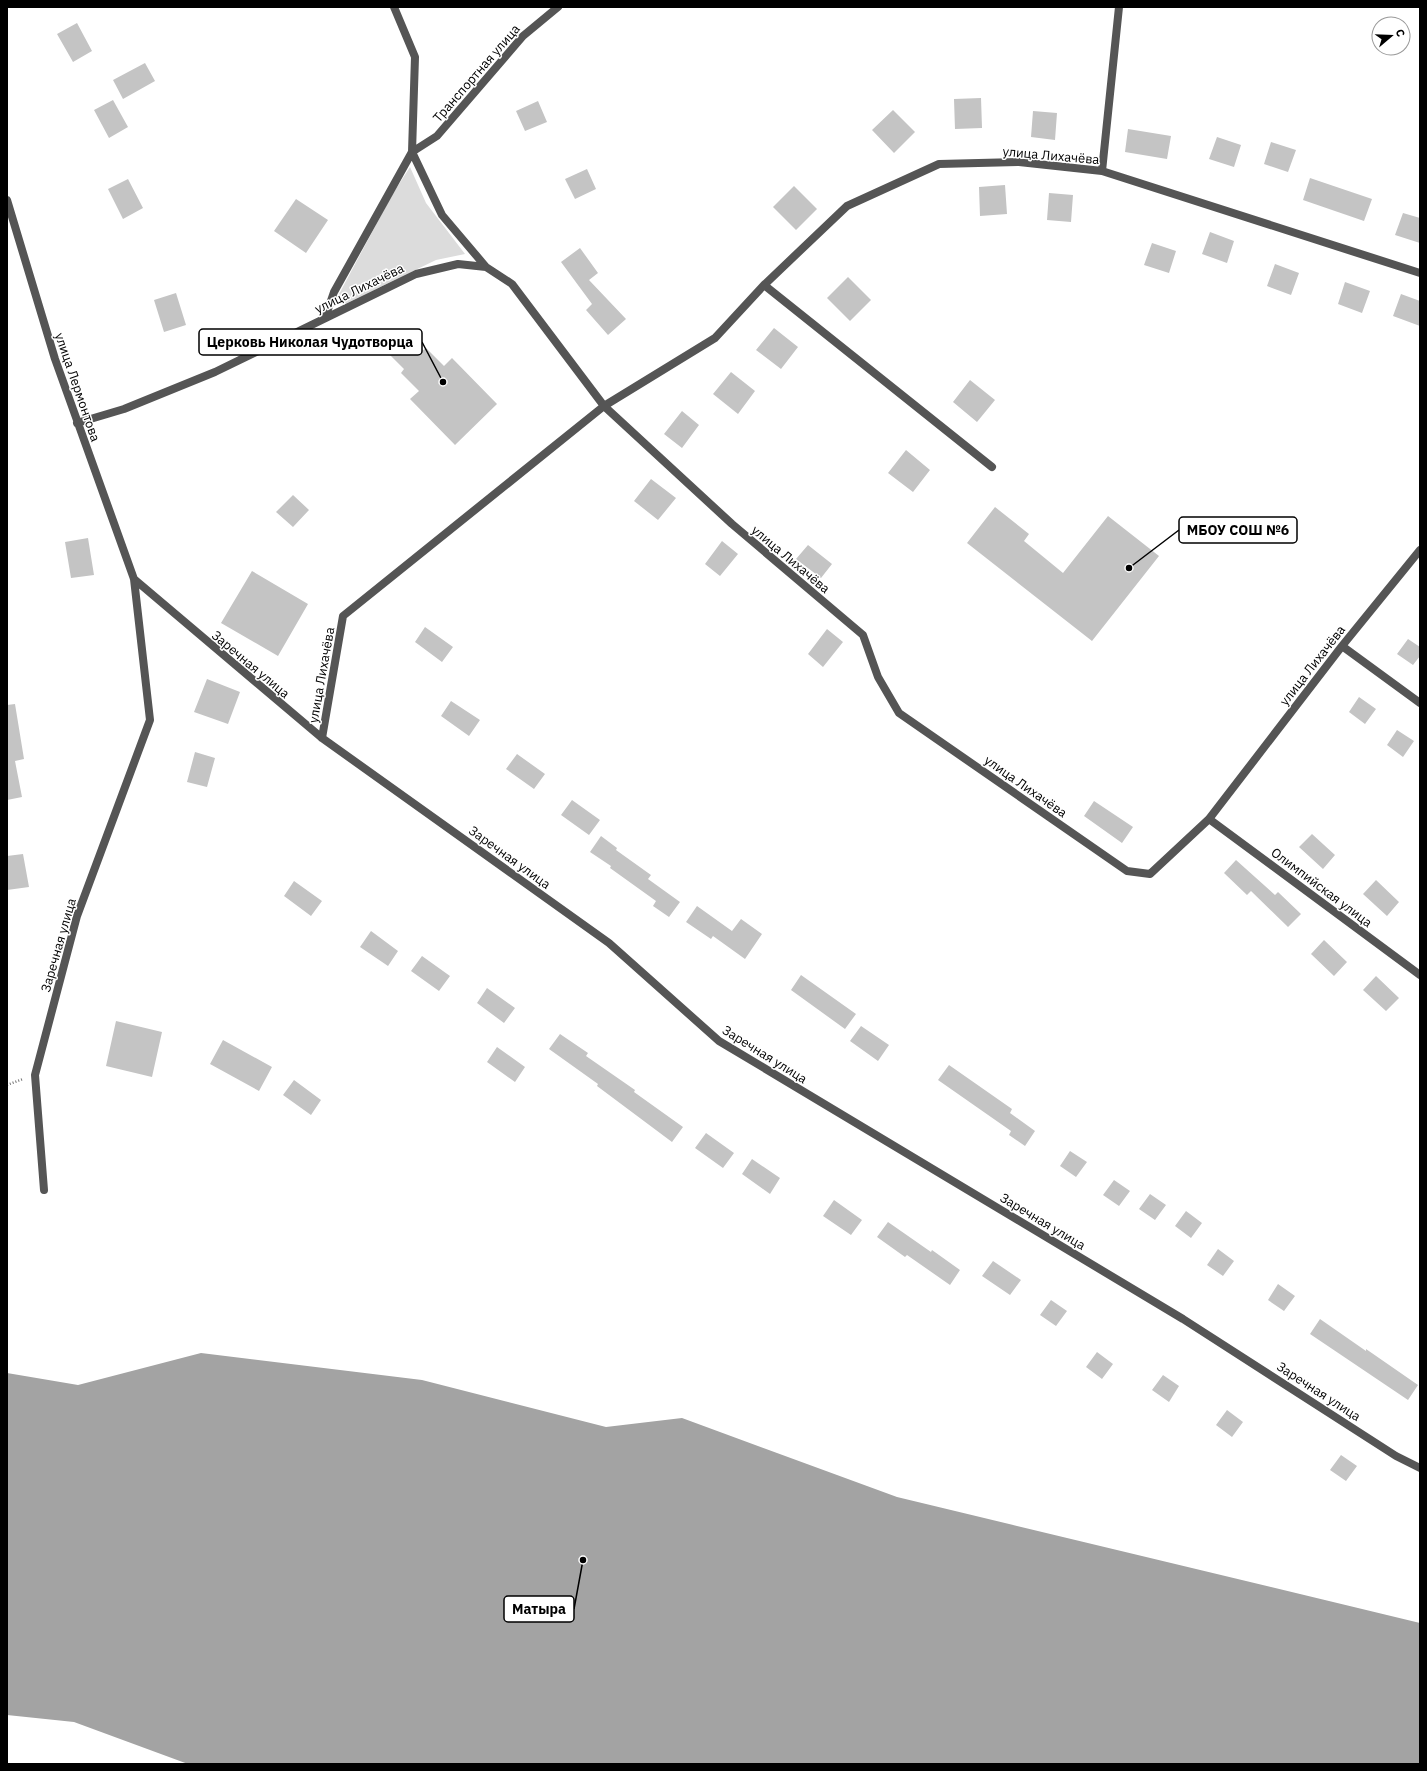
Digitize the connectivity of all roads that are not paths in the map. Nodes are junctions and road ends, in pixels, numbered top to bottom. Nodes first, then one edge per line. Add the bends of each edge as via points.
1 (394, 7) edge
2 (558, 7) edge
3 (1119, 7) edge
4 (412, 152) junction
5 (1102, 171) junction
6 (7, 200) edge
7 (486, 267) junction
8 (1420, 273) edge
9 (764, 285) junction
10 (326, 318) junction
11 (604, 406) junction
12 (77, 423) junction
13 (992, 467) dead end
14 (1420, 550) edge
15 (134, 579) junction
16 (1342, 646) junction
17 (1420, 703) edge
18 (322, 738) junction
19 (1209, 819) junction
20 (1420, 975) edge
21 (44, 1190) dead end
22 (1420, 1468) edge

1 - 4 street, Транспортная улица via 415,57
2 - 4 street, Транспортная улица via 523,36 437,136
3 - 5 street
4 - 7 street, Транспортная улица via 442,216
4 - 10 street, Транспортная улица via 334,292
5 - 8 street, улица Лихачёва
5 - 9 street, улица Лихачёва via 1019,162 939,164 847,206
6 - 12 street, улица Лермонтова via 55,360
7 - 10 street, улица Лихачёва via 458,264 416,274
7 - 11 street, улица Лихачёва via 512,284
9 - 11 street, улица Лихачёва via 715,338
9 - 13 street
10 - 12 street, улица Лихачёва via 215,372 124,409
11 - 18 street, улица Лихачёва via 343,616
11 - 19 street, улица Лихачёва via 732,524 863,635 878,677 899,713 1127,871 1150,874
12 - 15 street, улица Лермонтова
14 - 16 street, улица Лихачёва
15 - 18 street, Заречная улица
15 - 21 street, Заречная улица via 150,720 77,916 35,1075
16 - 17 street
16 - 19 street, улица Лихачёва
18 - 22 street, Заречная улица via 609,943 719,1041 1183,1318 1396,1456
19 - 20 street, Олимпийская улица

